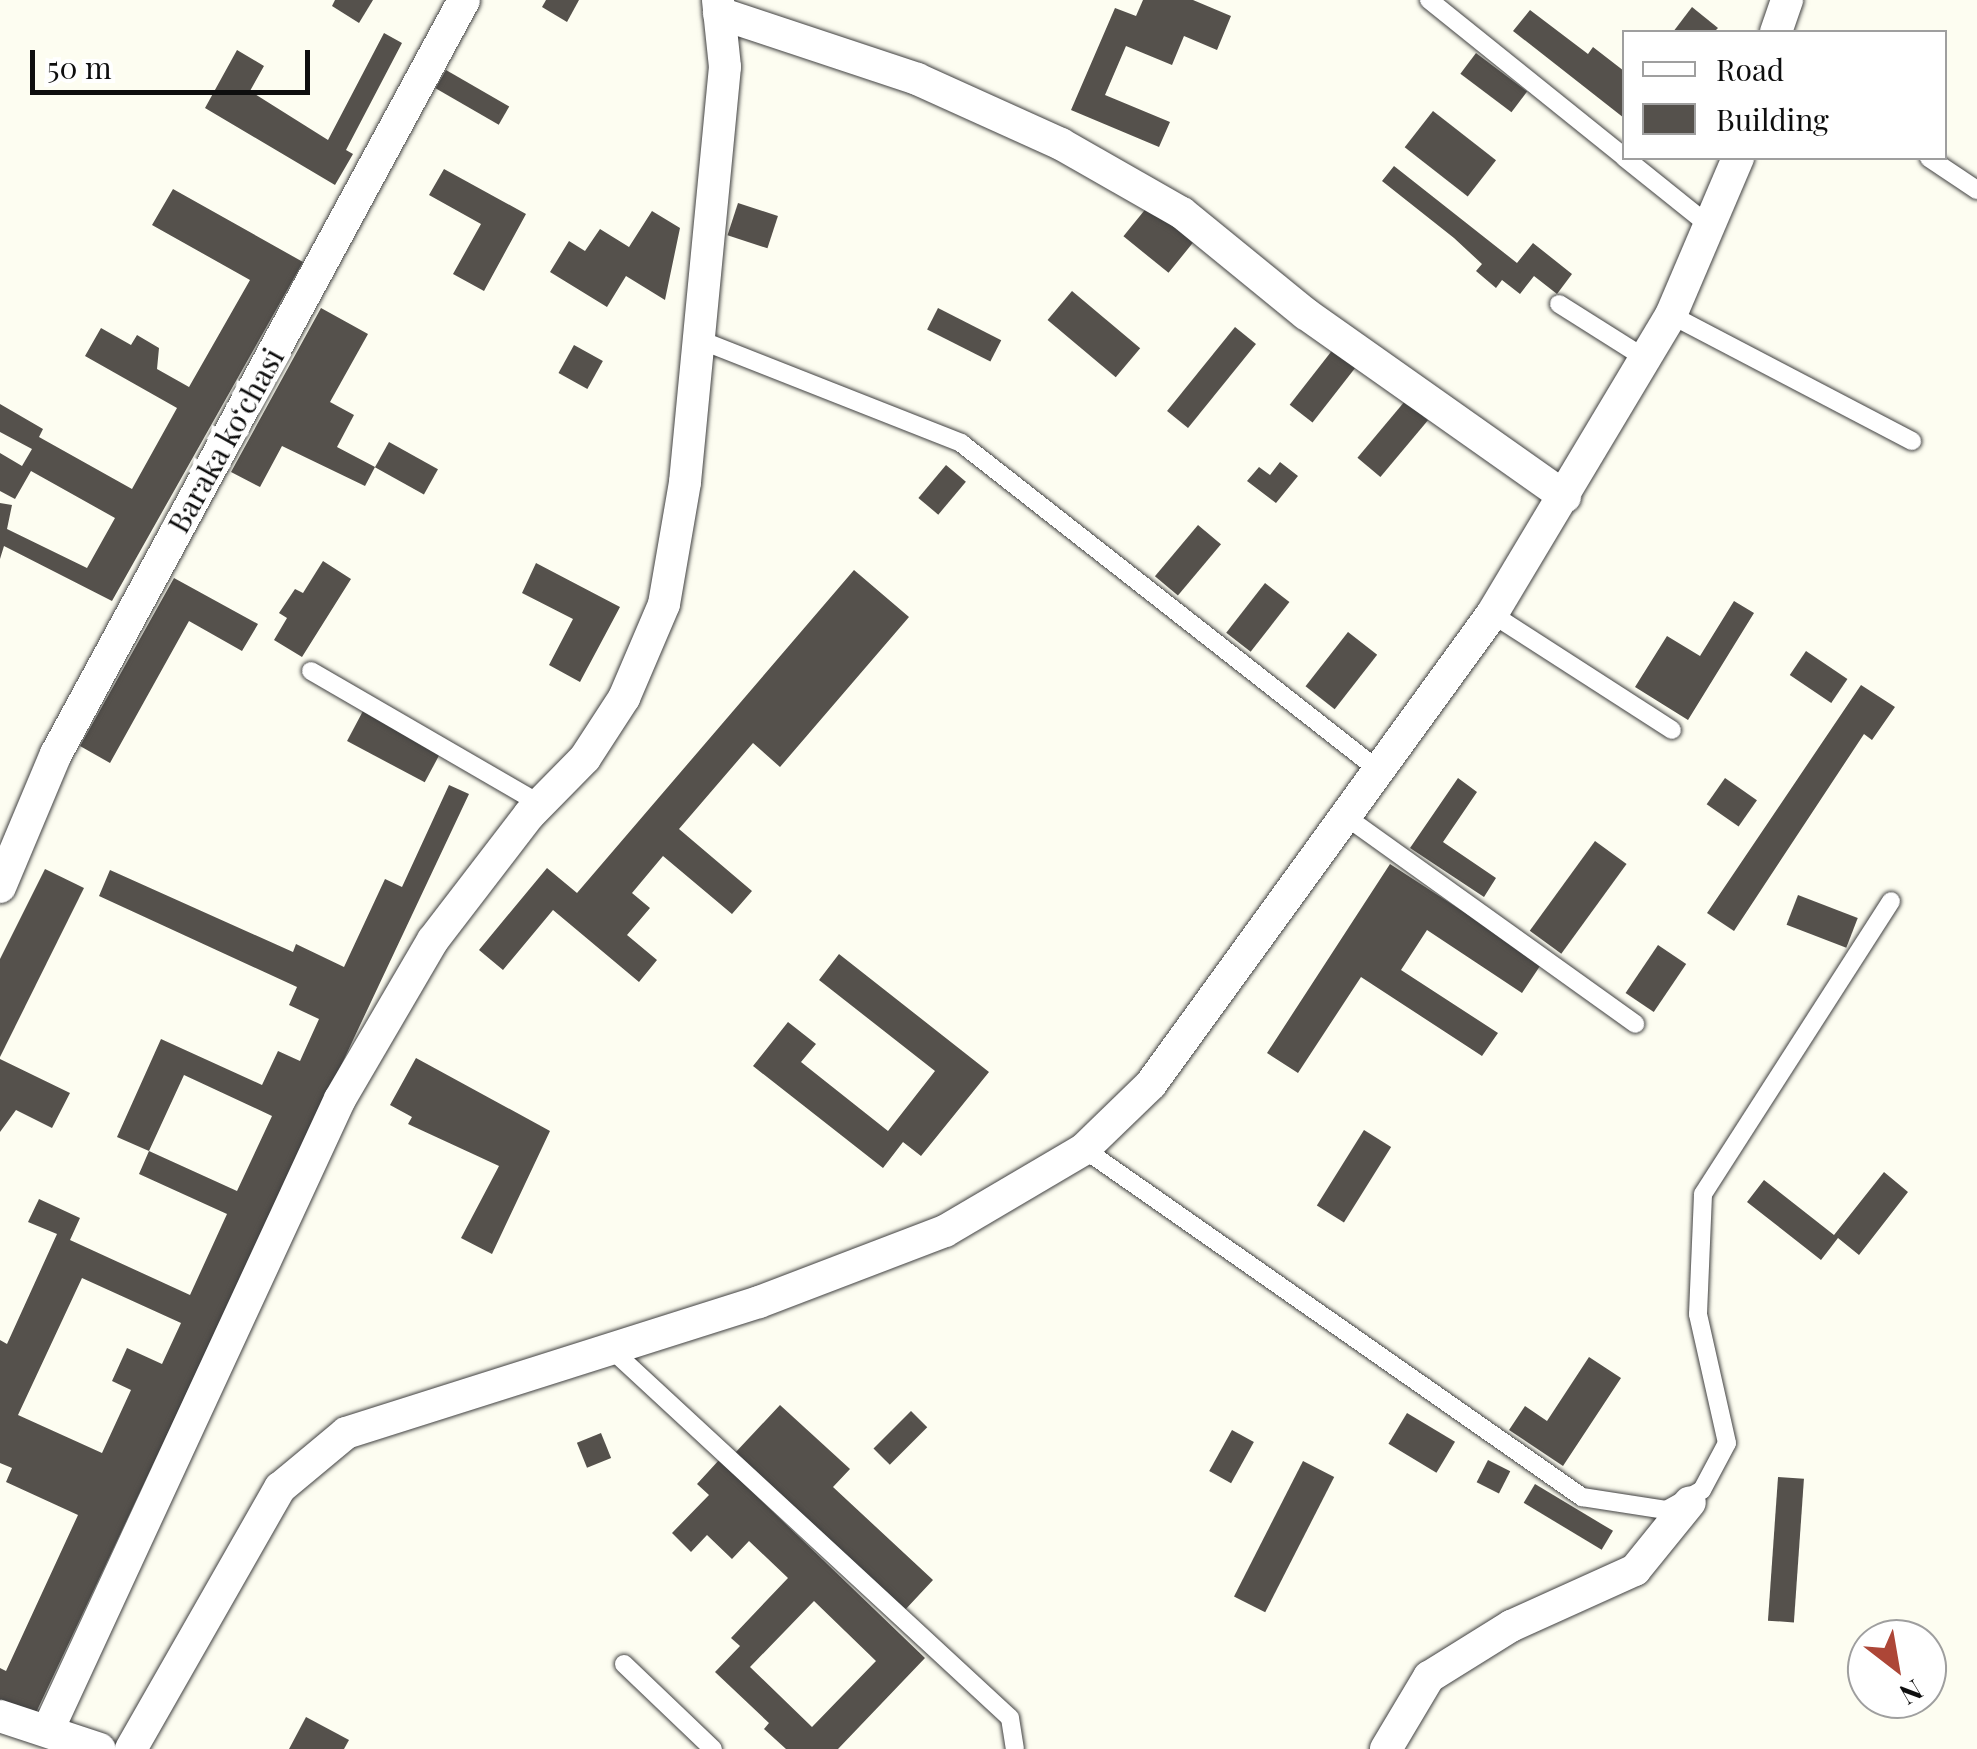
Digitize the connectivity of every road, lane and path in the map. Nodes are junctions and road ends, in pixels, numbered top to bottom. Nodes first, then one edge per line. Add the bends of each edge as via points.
1 (464, 0) edge
2 (1429, 0) edge
3 (1787, 0) edge
4 (719, 7) edge
5 (1777, 30) edge
6 (1622, 156) edge
7 (1627, 160) edge
8 (1737, 160) edge
9 (1932, 160) edge
10 (1977, 190) edge
11 (1711, 227) junction
12 (1559, 304) dead end
13 (1671, 315) junction
14 (695, 338) junction
15 (1643, 356) junction
16 (1912, 441) dead end
17 (1565, 497) junction
18 (1492, 614) junction
19 (310, 672) dead end
20 (1672, 730) dead end
21 (1377, 769) junction
22 (540, 804) junction
23 (1344, 816) junction
24 (0, 887) edge
25 (1890, 901) dead end
26 (1635, 1024) dead end
27 (1084, 1149) junction
28 (611, 1349) junction
29 (1690, 1502) junction
30 (624, 1664) dead end
31 (0, 1716) edge
32 (48, 1730) junction
33 (100, 1749) edge
34 (131, 1749) edge
35 (713, 1749) edge
36 (1015, 1749) edge
37 (1386, 1749) edge

1 - 24 street, Baraka koʻchasi via 56,754
2 - 6 lane
3 - 5 street
4 - 14 street via 725,67
4 - 17 street via 917,79 1061,144 1182,214 1306,314
7 - 11 lane
8 - 11 street
9 - 10 lane
11 - 13 street
12 - 15 lane
13 - 15 street
13 - 16 lane
14 - 21 lane via 961,443
14 - 22 street via 686,482 664,604 624,698 585,758
15 - 17 street
17 - 18 street
18 - 20 lane
18 - 21 street
19 - 22 lane
21 - 23 street
22 - 32 street via 432,940 340,1099
23 - 26 lane
23 - 27 street via 1220,996 1150,1084
25 - 29 lane via 1703,1194 1698,1314 1727,1443 1722,1462
27 - 28 street via 945,1231 760,1302
27 - 29 lane via 1582,1497 1634,1509
28 - 34 street via 346,1432 280,1488
28 - 36 lane via 1010,1718
29 - 37 street via 1635,1570 1511,1626 1428,1677
30 - 35 lane
31 - 32 street
32 - 33 street

